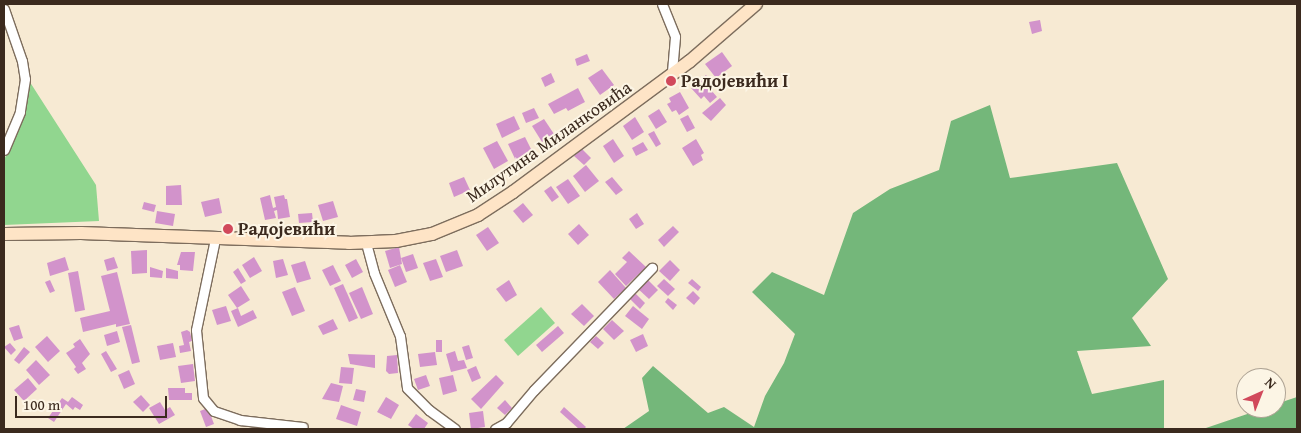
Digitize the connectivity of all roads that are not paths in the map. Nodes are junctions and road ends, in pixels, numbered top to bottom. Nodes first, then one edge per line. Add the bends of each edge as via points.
1 (662, 4) edge
2 (756, 4) edge
3 (4, 9) edge
4 (672, 74) junction
5 (4, 150) edge
6 (4, 234) edge
7 (215, 239) junction
8 (366, 243) junction
9 (652, 268) dead end
10 (303, 427) dead end
11 (455, 429) edge
12 (495, 429) edge

1 - 4 street via 675,37
2 - 4 main road, Милутина Миланковића
3 - 5 street via 22,61 24,78 20,112
4 - 8 main road, Милутина Миланковића via 478,215 422,237
6 - 7 main road, Милутина Миланковића via 71,233
7 - 8 main road, Милутина Миланковића
7 - 10 street via 196,330 203,398 214,411 240,420
8 - 11 street via 374,273 400,336 407,388
9 - 12 street via 506,423

